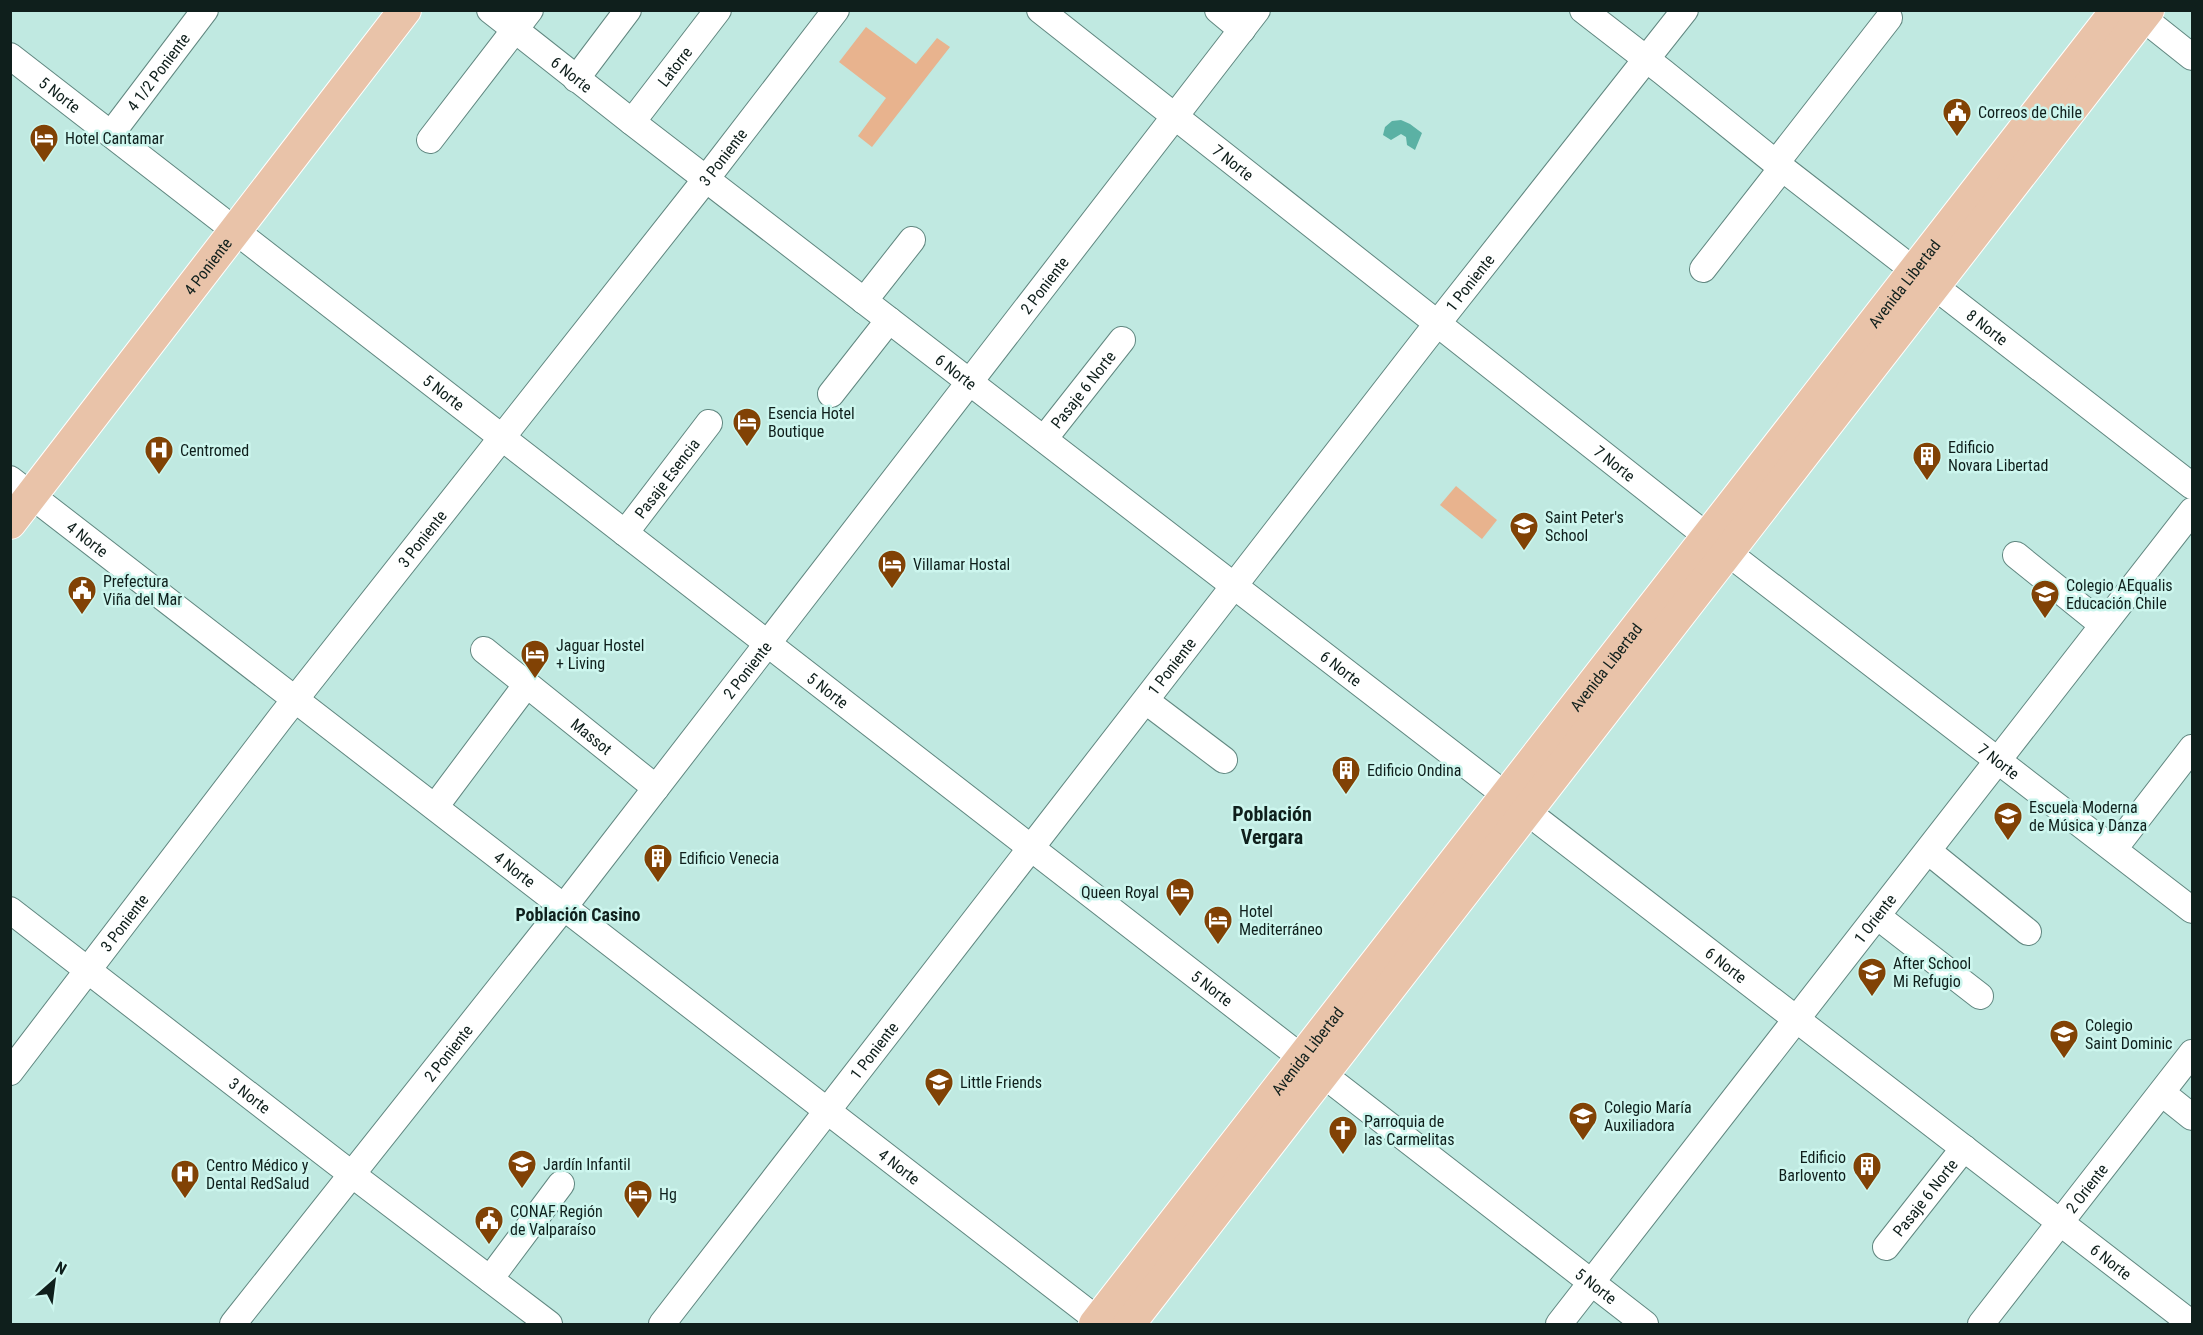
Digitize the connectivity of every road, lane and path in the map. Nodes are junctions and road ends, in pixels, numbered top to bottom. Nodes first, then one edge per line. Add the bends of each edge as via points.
1 (205, 10) edge
2 (405, 10) edge
3 (490, 10) edge
4 (628, 10) edge
5 (718, 10) edge
6 (836, 10) edge
7 (1040, 10) edge
8 (1218, 10) edge
9 (1583, 10) edge
10 (1685, 10) edge
11 (2135, 12) edge
12 (1889, 18) dead end
13 (523, 20) edge
14 (1250, 20) edge
15 (10, 56) edge
16 (2193, 57) edge
17 (1647, 60) junction
18 (576, 79) junction
19 (1174, 116) junction
20 (632, 122) junction
21 (111, 134) junction
22 (430, 140) dead end
23 (1779, 166) junction
24 (706, 179) junction
25 (236, 231) junction
26 (912, 240) dead end
27 (1703, 269) dead end
28 (1923, 278) junction
29 (864, 301) junction
30 (890, 320) junction
31 (1438, 324) junction
32 (1122, 340) dead end
33 (969, 382) junction
34 (831, 394) dead end
35 (709, 423) dead end
36 (501, 437) junction
37 (1044, 439) junction
38 (2193, 486) edge
39 (21, 487) edge
40 (2193, 511) edge
41 (10, 523) edge
42 (625, 533) junction
43 (1717, 544) junction
44 (2016, 555) dead end
45 (1234, 586) junction
46 (2103, 625) junction
47 (767, 643) junction
48 (484, 650) dead end
49 (527, 684) junction
50 (295, 699) junction
51 (1146, 701) junction
52 (2193, 748) edge
53 (1224, 760) dead end
54 (1998, 760) junction
55 (656, 788) junction
56 (1516, 804) junction
57 (435, 807) junction
58 (1031, 848) junction
59 (2114, 849) junction
60 (1928, 851) junction
61 (564, 908) junction
62 (10, 910) edge
63 (2193, 910) edge
64 (1877, 916) junction
65 (2028, 932) dead end
66 (88, 971) junction
67 (1980, 996) dead end
68 (1796, 1019) junction
69 (2193, 1053) edge
70 (1312, 1066) junction
71 (10, 1072) edge
72 (2162, 1092) junction
73 (828, 1112) junction
74 (2193, 1117) edge
75 (1964, 1148) junction
76 (351, 1174) junction
77 (561, 1184) dead end
78 (2060, 1222) junction
79 (1886, 1247) dead end
80 (490, 1279) junction
81 (1591, 1283) junction
82 (1098, 1323) edge
83 (233, 1324) edge
84 (549, 1324) edge
85 (662, 1324) edge
86 (1129, 1324) edge
87 (1559, 1324) edge
88 (1645, 1324) edge
89 (1981, 1324) edge
90 (2193, 1324) edge

1 - 21 street, 4 1/2 Poniente
2 - 25 main road, 4 Poniente
3 - 13 street, 6 Norte
4 - 18 street
5 - 20 street, Latorre
6 - 24 street, 3 Poniente
7 - 19 street, 7 Norte
8 - 14 street
9 - 17 street, 8 Norte
10 - 17 street, 1 Poniente
11 - 16 street
11 - 28 main road, Avenida Libertad
12 - 23 street
13 - 18 street, 6 Norte
13 - 22 street
14 - 19 street, 2 Poniente
15 - 21 street, 5 Norte
17 - 23 street, 8 Norte
17 - 31 street, 1 Poniente
18 - 20 street, 6 Norte
19 - 31 street, 7 Norte
19 - 33 street, 2 Poniente
20 - 24 street, 6 Norte
21 - 25 street, 5 Norte
23 - 27 street
23 - 28 street, 8 Norte
24 - 29 street, 6 Norte
24 - 36 street, 3 Poniente
25 - 36 street, 5 Norte
25 - 39 main road, 4 Poniente
26 - 29 street
28 - 38 street, 8 Norte
28 - 43 main road, Avenida Libertad
29 - 30 street, 6 Norte
30 - 33 street, 6 Norte
30 - 34 street
31 - 43 street, 7 Norte
31 - 45 street, 1 Poniente
32 - 37 street, Pasaje 6 Norte
33 - 37 street, 6 Norte
33 - 47 street, 2 Poniente
35 - 42 street, Pasaje Esencia
36 - 42 street, 5 Norte
36 - 50 street, 3 Poniente
37 - 45 street, 6 Norte
39 - 41 main road, 4 Poniente
39 - 50 street, 4 Norte
40 - 46 street, 1 Oriente
42 - 47 street, 5 Norte
43 - 54 street, 7 Norte
43 - 56 main road, Avenida Libertad
44 - 46 street
45 - 51 street, 1 Poniente
45 - 56 street, 6 Norte
46 - 54 street, 1 Oriente
47 - 55 street, 2 Poniente
47 - 58 street, 5 Norte
48 - 49 street, Massot
49 - 55 street, Massot
49 - 57 street
50 - 57 street, 4 Norte
50 - 66 street, 3 Poniente
51 - 53 street
51 - 58 street, 1 Poniente
52 - 59 street
54 - 59 street, 7 Norte
54 - 60 street, 1 Oriente
55 - 61 street, 2 Poniente
56 - 68 street, 6 Norte
56 - 70 main road, Avenida Libertad
57 - 61 street, 4 Norte
58 - 70 street, 5 Norte
58 - 73 street, 1 Poniente
59 - 63 street, 7 Norte
60 - 64 street, 1 Oriente
60 - 65 street
61 - 73 street, 4 Norte
61 - 76 street, 2 Poniente
62 - 66 street, 3 Norte
64 - 67 street
64 - 68 street, 1 Oriente
66 - 71 street, 3 Poniente
66 - 76 street, 3 Norte
68 - 75 street, 6 Norte
68 - 81 street, 1 Oriente
69 - 72 street, 2 Oriente
70 - 81 street, 5 Norte
70 - 82 main road, Avenida Libertad via 1200,1191
70 - 86 main road, Avenida Libertad
72 - 74 street
72 - 78 street, 2 Oriente
73 - 82 street, 4 Norte
73 - 85 street, 1 Poniente
75 - 78 street, 6 Norte
75 - 79 street, Pasaje 6 Norte
76 - 80 street, 3 Norte
76 - 83 street, 2 Poniente
77 - 80 street
78 - 89 street, 2 Oriente
78 - 90 street, 6 Norte
80 - 84 street, 3 Norte
81 - 87 street, 1 Oriente
81 - 88 street, 5 Norte

